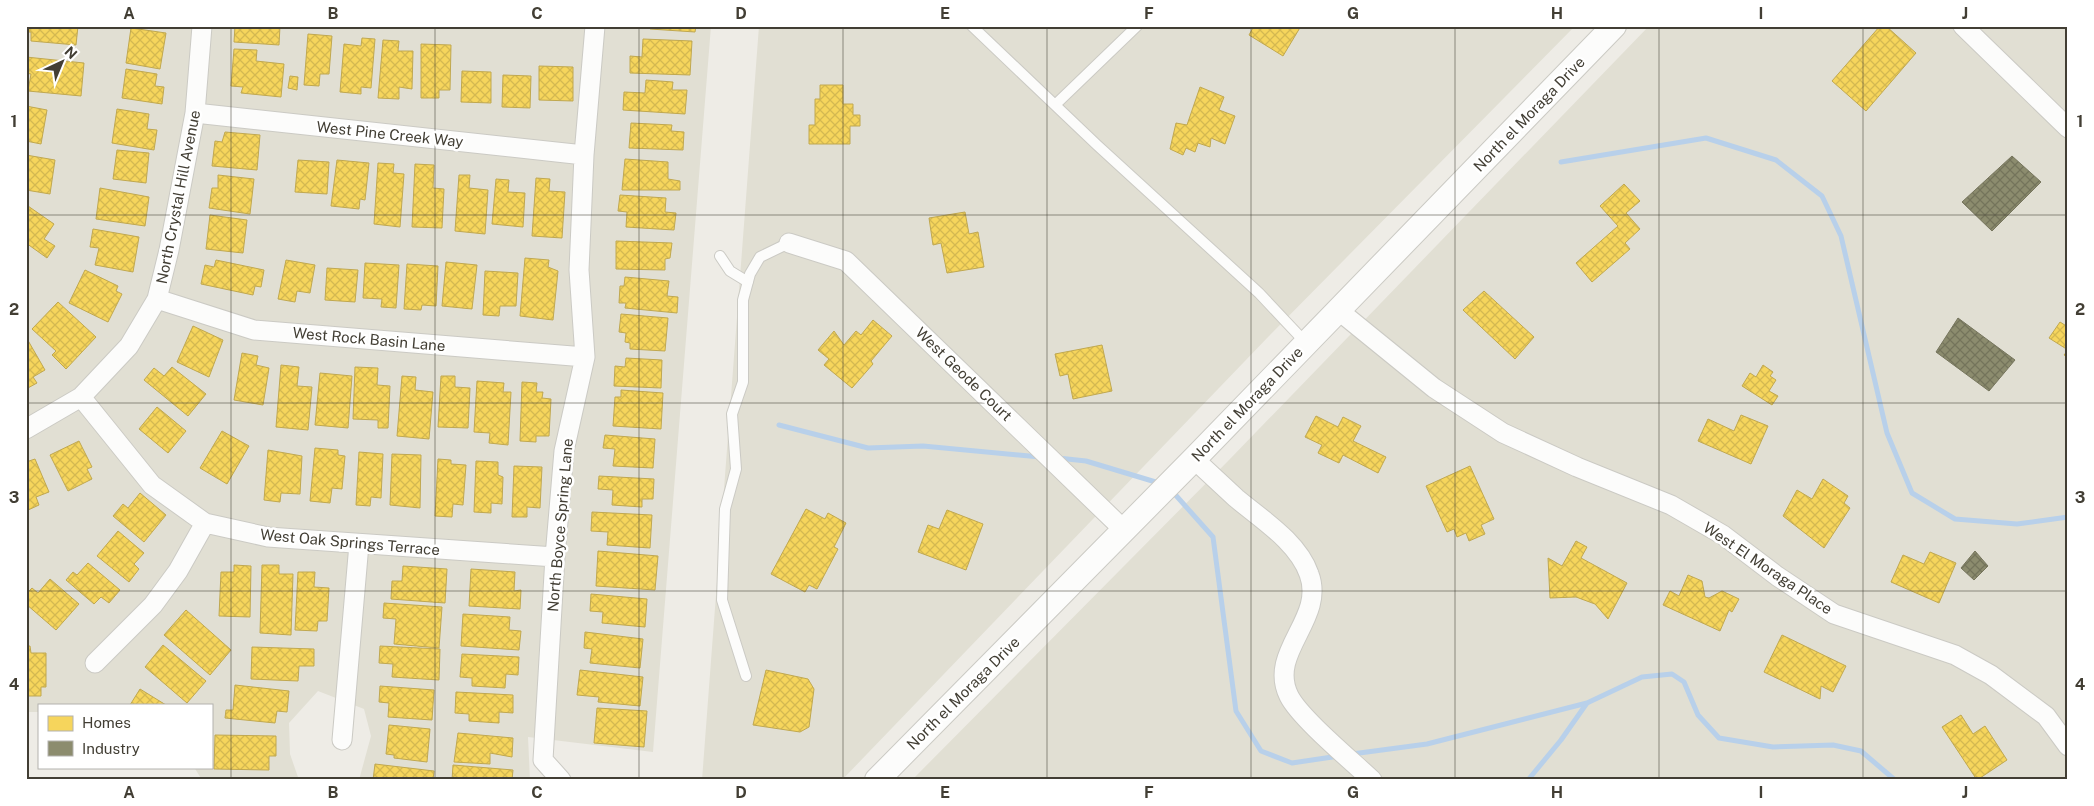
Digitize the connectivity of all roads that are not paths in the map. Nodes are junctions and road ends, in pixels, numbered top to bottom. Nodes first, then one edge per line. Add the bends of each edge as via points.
1 (202, 26) edge
2 (594, 26) edge
3 (972, 26) edge
4 (1137, 26) edge
5 (1614, 26) edge
6 (1963, 26) edge
7 (1055, 105) junction
8 (195, 113) junction
9 (2068, 128) edge
10 (584, 155) junction
11 (788, 243) joint
12 (720, 256) dead end
13 (748, 282) junction
14 (157, 299) junction
15 (1338, 310) junction
16 (1306, 343) junction
17 (585, 357) junction
18 (81, 396) junction
19 (26, 428) edge
20 (1194, 459) junction
21 (205, 523) junction
22 (1124, 530) junction
23 (359, 544) junction
24 (555, 557) junction
25 (95, 663) dead end
26 (746, 676) dead end
27 (342, 740) dead end
28 (2068, 746) edge
29 (561, 780) edge
30 (877, 780) edge
31 (1372, 780) edge

1 - 8 street, North Crystal Hill Avenue
2 - 10 street, North Boyce Spring Lane
3 - 7 lane
4 - 7 lane
5 - 15 street, North el Moraga Drive
6 - 9 street
7 - 16 lane via 1259,293
8 - 10 street, West Pine Creek Way
8 - 14 street, North Crystal Hill Avenue
10 - 17 street, North Boyce Spring Lane via 579,270
11 - 13 lane via 760,257
11 - 22 street, West Geode Court via 846,261
12 - 13 lane via 730,271
13 - 26 lane via 743,300 743,382 732,414 736,468 725,509 722,600
14 - 17 street, West Rock Basin Lane via 254,330
14 - 18 street, North Crystal Hill Avenue via 128,346
15 - 16 street, North el Moraga Drive
15 - 28 street, West El Moraga Place via 1434,388 1503,433 1671,505 1722,535 1834,614 1955,655 1991,675 2046,716
16 - 20 street, North el Moraga Drive
17 - 24 street, North Boyce Spring Lane via 564,450
18 - 19 street, North Crystal Hill Avenue
18 - 21 street, West Oak Springs Terrace via 152,485
20 - 22 street, North el Moraga Drive
20 - 31 street via 1284,539 1310,575 1312,594 1307,614 1284,663 1282,680 1289,698 1304,716
21 - 23 street, West Oak Springs Terrace via 268,537
21 - 25 street via 178,571 153,604
22 - 30 street, North el Moraga Drive
23 - 24 street, West Oak Springs Terrace
23 - 27 street
24 - 29 street, North Boyce Spring Lane via 543,760

